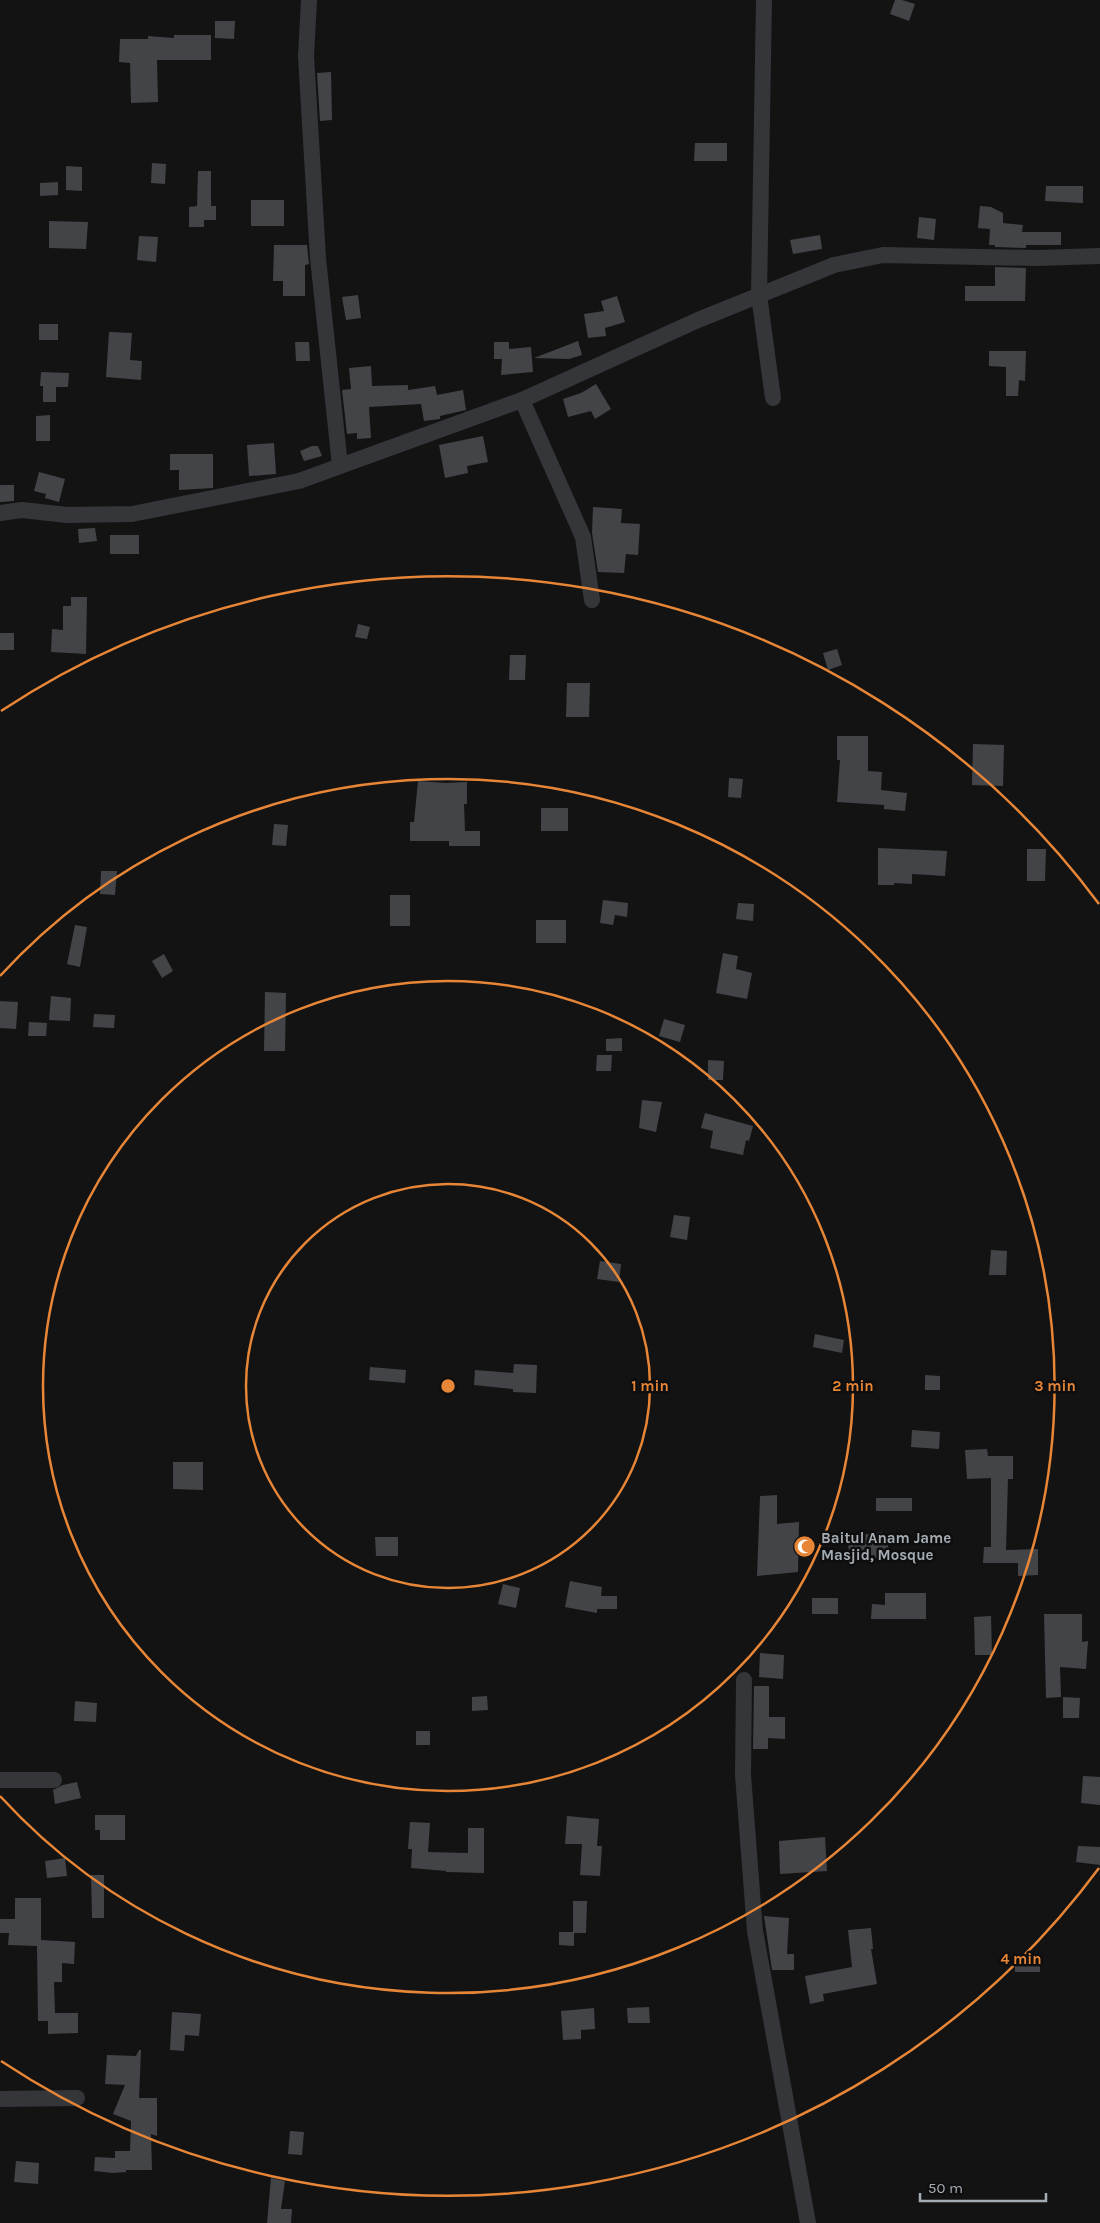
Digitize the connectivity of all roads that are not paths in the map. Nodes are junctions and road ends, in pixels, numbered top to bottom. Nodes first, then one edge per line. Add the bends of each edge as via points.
1 (308, 0) edge
2 (764, 0) edge
3 (1100, 256) edge
4 (758, 296) junction
5 (773, 398) dead end
6 (522, 400) junction
7 (340, 466) junction
8 (0, 513) edge
9 (592, 600) dead end
10 (744, 1680) dead end
11 (0, 1780) edge
12 (54, 1780) dead end
13 (78, 2098) dead end
14 (0, 2099) edge
15 (808, 2223) edge

1 - 7 street via 306,56 318,258
2 - 4 street
3 - 4 street via 883,255 834,265
4 - 5 street
4 - 6 street
6 - 7 street
6 - 9 street via 583,537
7 - 8 street via 299,480 132,514 67,515 22,510
10 - 15 street via 743,1775 755,1931
11 - 12 street
13 - 14 street

